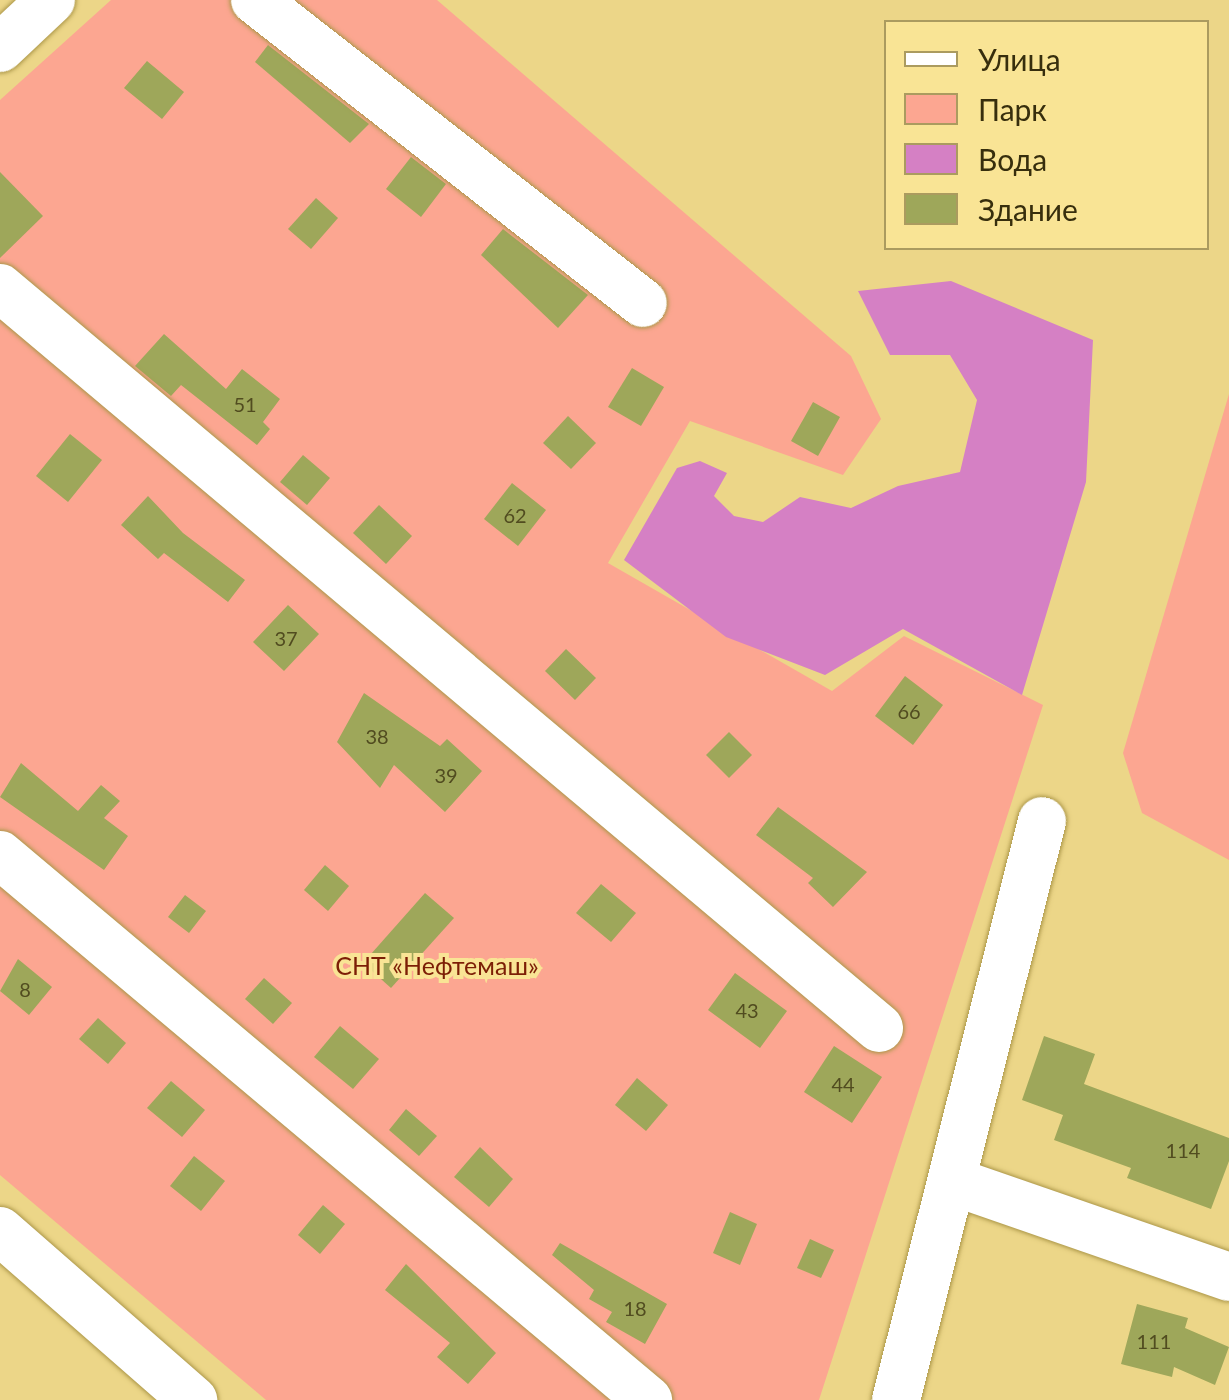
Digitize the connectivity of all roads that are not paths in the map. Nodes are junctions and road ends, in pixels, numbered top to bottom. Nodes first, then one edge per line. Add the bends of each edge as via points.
1 (51, 0) edge
2 (255, 0) edge
3 (0, 48) edge
4 (0, 288) edge
5 (643, 303) dead end
6 (1042, 821) dead end
7 (0, 855) edge
8 (879, 1028) dead end
9 (952, 1180) junction
10 (0, 1231) edge
11 (1229, 1277) edge
12 (193, 1400) edge
13 (648, 1400) edge
14 (897, 1400) edge

1 - 3 street
2 - 5 street
4 - 8 street
6 - 9 street
7 - 13 street
9 - 11 street
9 - 14 street
10 - 12 street

